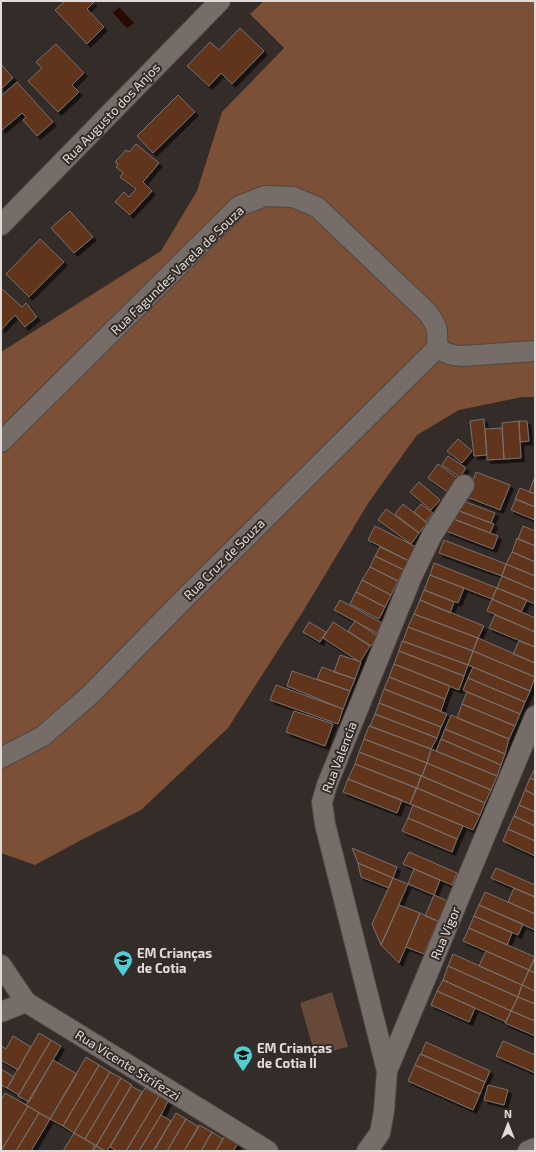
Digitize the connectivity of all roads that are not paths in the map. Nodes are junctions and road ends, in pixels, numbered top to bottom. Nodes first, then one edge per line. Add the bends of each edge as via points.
1 (220, 1) edge
2 (1, 224) edge
3 (437, 348) junction
4 (535, 351) edge
5 (1, 442) edge
6 (464, 485) dead end
7 (535, 716) edge
8 (1, 758) edge
9 (1, 964) edge
10 (26, 1002) junction
11 (1, 1012) edge
12 (387, 1071) junction
13 (535, 1148) edge
14 (268, 1151) edge
15 (367, 1151) edge
16 (528, 1151) edge

1 - 2 street, Rua Augusto dos Anjos
3 - 4 street via 453,356
3 - 5 street, Rua Fagundes Varela de Souza via 436,322 317,207 293,197 265,196 239,206
3 - 8 street, Rua Cruz de Souza via 91,694 43,736
6 - 12 street, Rua Valencia via 432,535 412,576 327,784 322,802 325,824
7 - 12 street, Rua Vigor
9 - 10 street, Rua Vicente Strifezzi
10 - 11 street
10 - 14 street, Rua Vicente Strifezzi
12 - 15 street, Rua Vigor via 380,1134
13 - 16 street

